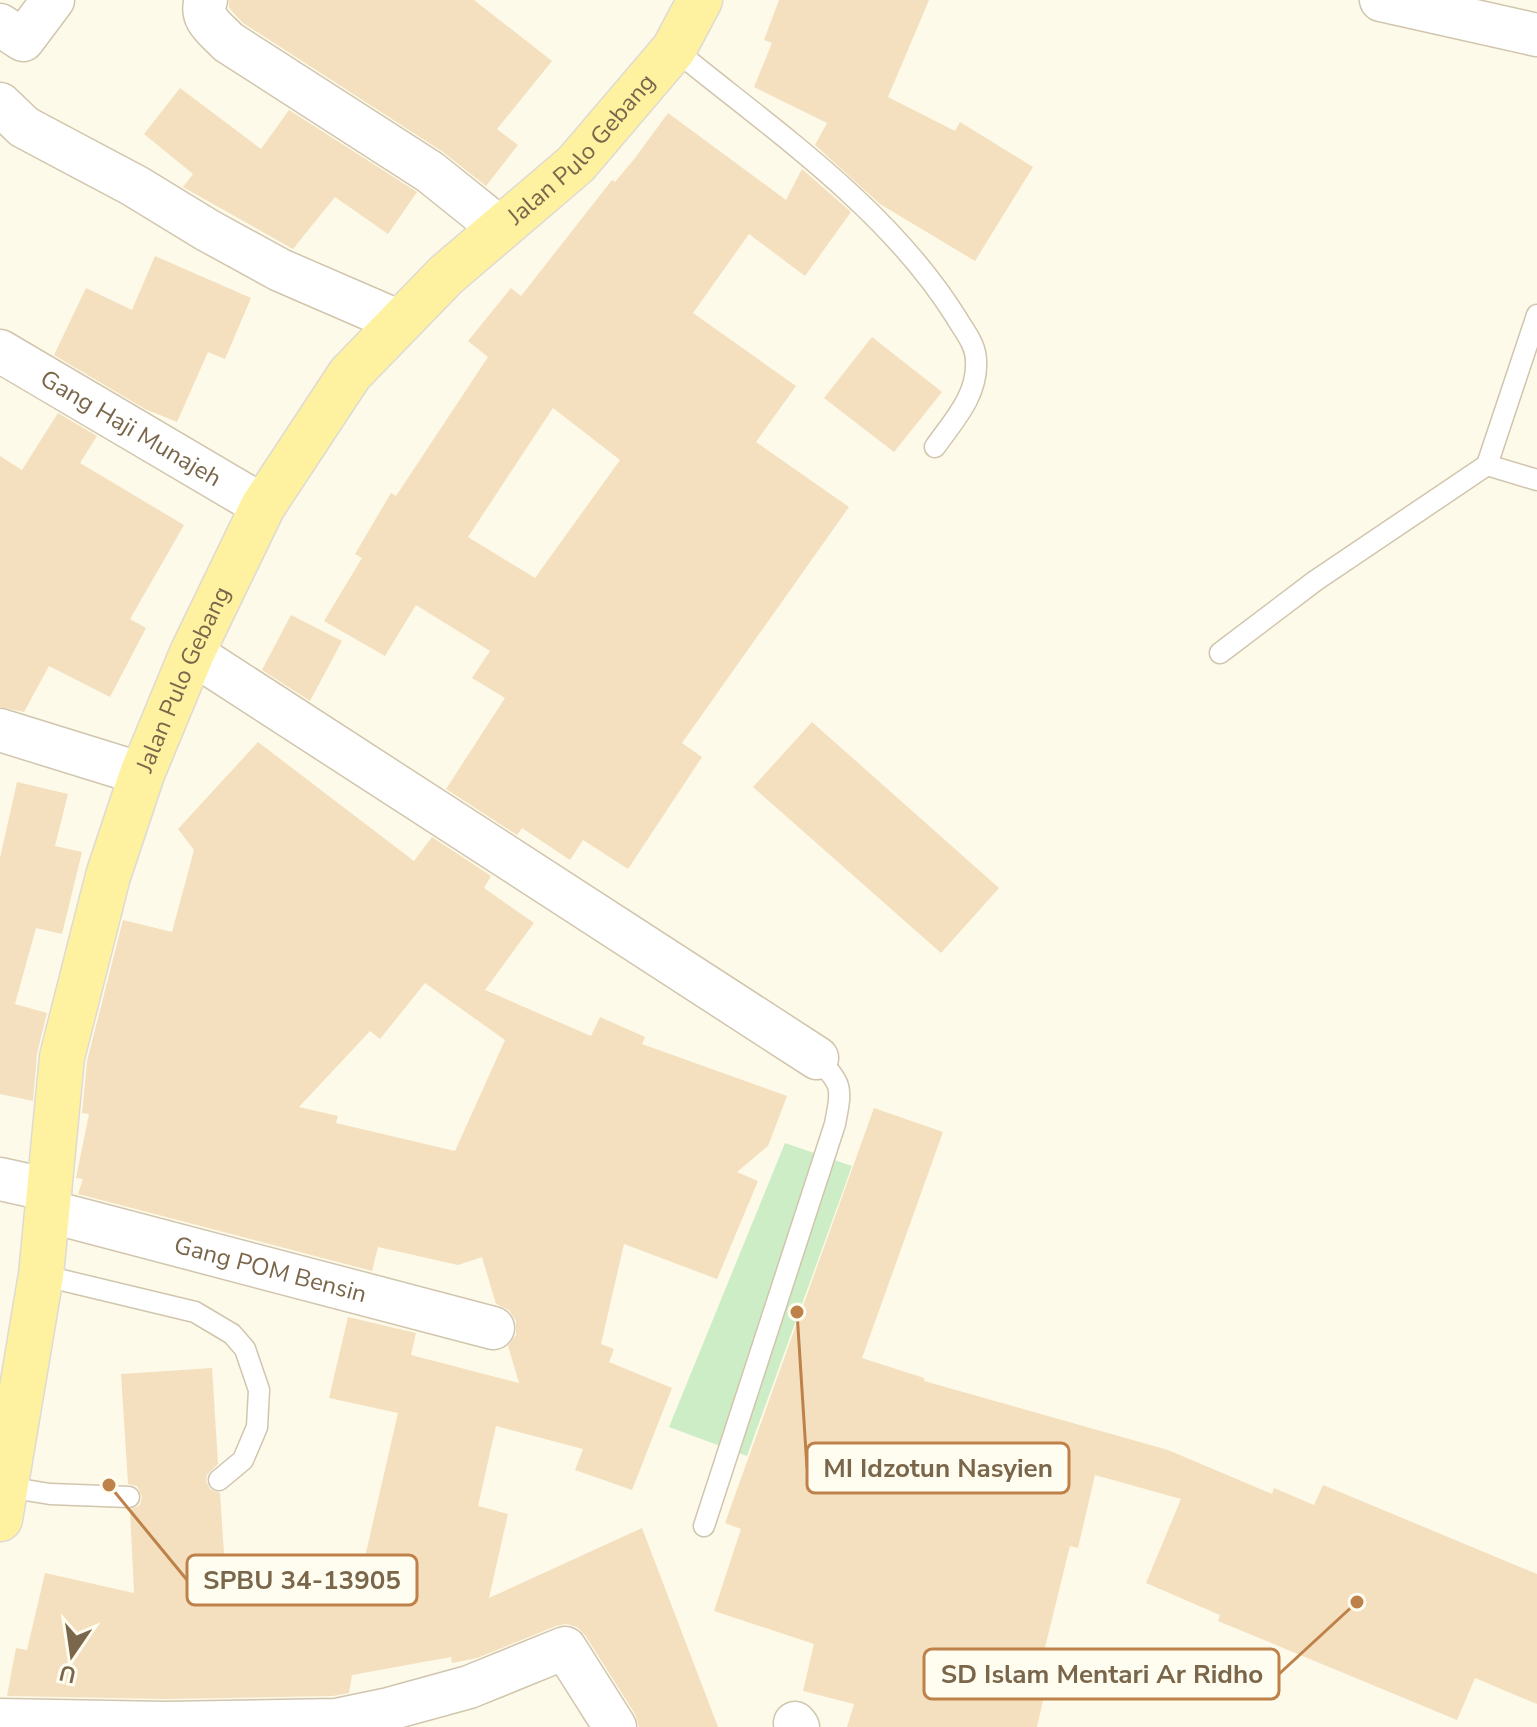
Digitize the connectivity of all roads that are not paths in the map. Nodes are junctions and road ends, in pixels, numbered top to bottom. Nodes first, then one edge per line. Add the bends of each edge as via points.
1 (53, 0) edge
2 (206, 0) edge
3 (700, 0) edge
4 (1381, 0) edge
5 (0, 25) edge
6 (1537, 35) edge
7 (674, 49) junction
8 (0, 104) edge
9 (501, 229) junction
10 (1537, 315) edge
11 (400, 322) junction
12 (0, 351) edge
13 (935, 447) dead end
14 (1487, 465) junction
15 (1537, 480) edge
16 (263, 506) junction
17 (192, 653) junction
18 (1220, 653) dead end
19 (0, 730) edge
20 (142, 774) junction
21 (817, 1058) joint
22 (0, 1179) edge
23 (49, 1201) junction
24 (41, 1275) junction
25 (493, 1328) dead end
26 (219, 1480) dead end
27 (129, 1497) dead end
28 (4, 1503) edge
29 (704, 1526) dead end
30 (0, 1720) edge
31 (615, 1727) edge

1 - 5 street via 23,40
2 - 9 street via 205,18 228,42 430,172
3 - 7 main road, Jalan Pulo Gebang
4 - 6 street
7 - 9 main road, Jalan Pulo Gebang via 576,164
7 - 13 lane via 853,197 936,285 975,349 977,364 967,402
8 - 11 street via 24,127 280,270
9 - 11 main road, Jalan Pulo Gebang
10 - 14 lane
11 - 16 main road, Jalan Pulo Gebang via 350,374
12 - 16 street, Gang Haji Munajeh
14 - 15 lane
14 - 18 lane via 1315,581
16 - 17 main road, Jalan Pulo Gebang
17 - 20 main road, Jalan Pulo Gebang
17 - 21 street
19 - 20 street
20 - 23 main road, Jalan Pulo Gebang via 108,876 62,1057
21 - 29 lane via 837,1078 841,1094 835,1124
22 - 23 street, Gang POM Bensin
23 - 24 main road, Jalan Pulo Gebang
23 - 25 street, Gang POM Bensin
24 - 26 lane via 195,1312 232,1334 245,1349 259,1390 257,1427 243,1460
24 - 28 main road, Jalan Pulo Gebang
27 - 28 lane via 50,1494
30 - 31 street via 336,1720 469,1687 565,1648

